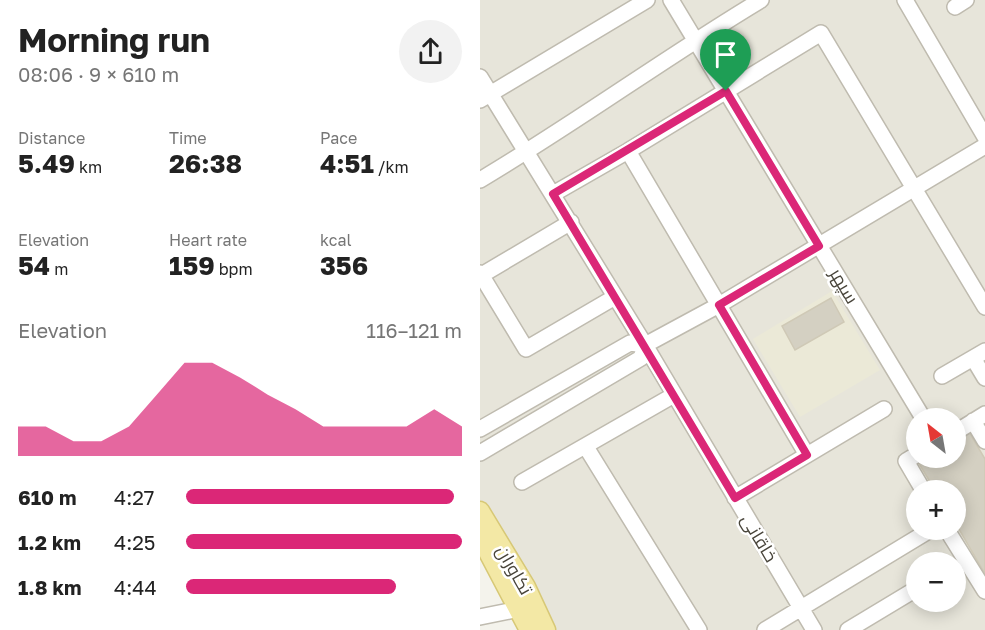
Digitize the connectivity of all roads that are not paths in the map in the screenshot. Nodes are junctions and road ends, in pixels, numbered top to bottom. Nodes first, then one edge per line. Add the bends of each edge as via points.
1 (647, 0) edge
2 (671, 0) edge
3 (761, 0) edge
4 (905, 0) edge
5 (695, 39) junction
6 (480, 77) edge
7 (726, 91) junction
8 (485, 97) edge
9 (985, 137) edge
10 (985, 146) edge
11 (527, 152) junction
12 (628, 152) junction
13 (480, 180) edge
14 (914, 189) junction
15 (553, 194) junction
16 (571, 222) junction
17 (819, 246) junction
18 (480, 274) edge
19 (615, 297) junction
20 (719, 305) junction
21 (985, 307) edge
22 (645, 345) junction
23 (979, 355) edge
24 (942, 376) dead end
25 (985, 378) edge
26 (674, 395) junction
27 (917, 408) edge
28 (884, 409) dead end
29 (979, 418) edge
30 (966, 426) edge
31 (480, 429) edge
32 (985, 441) edge
33 (586, 447) junction
34 (480, 453) edge
35 (807, 455) junction
36 (522, 482) dead end
37 (735, 498) junction
38 (480, 511) edge
39 (480, 537) edge
40 (913, 540) edge
41 (966, 569) edge
42 (985, 591) edge
43 (906, 595) edge
44 (801, 608) junction
45 (519, 609) junction
46 (480, 617) edge
47 (529, 630) edge
48 (546, 630) edge
49 (699, 630) edge
50 (765, 630) edge
51 (814, 630) edge
52 (848, 630) edge

1 - 8 street
2 - 5 street, سپهر
3 - 5 street
4 - 9 street
5 - 7 street, سپهر
5 - 11 street
6 - 8 street, خاقانی
7 - 12 street
7 - 14 street via 821,33
7 - 17 street, سپهر
8 - 11 street, خاقانی
10 - 14 street
11 - 13 street
11 - 15 street, خاقانی
12 - 15 street
12 - 20 street
14 - 17 street
14 - 21 street
15 - 16 street, خاقانی
16 - 18 street
16 - 19 street, خاقانی
17 - 20 street
17 - 27 street, سپهر
18 - 19 street via 526,348
19 - 22 street, خاقانی
20 - 22 street
20 - 35 street
22 - 26 street, خاقانی
22 - 31 street via 630,343
22 - 34 street via 641,358
23 - 24 street
23 - 25 street
26 - 33 street
26 - 37 street, خاقانی
28 - 35 street
29 - 30 street
29 - 32 street
33 - 36 street
33 - 49 street
35 - 37 street
37 - 44 street, خاقانی
38 - 48 main road, تکاوران via 526,587
39 - 45 main road, تکاوران
40 - 44 street
41 - 42 street
43 - 52 street
44 - 50 street
44 - 51 street, خاقانی
45 - 46 street
45 - 47 main road, تکاوران

